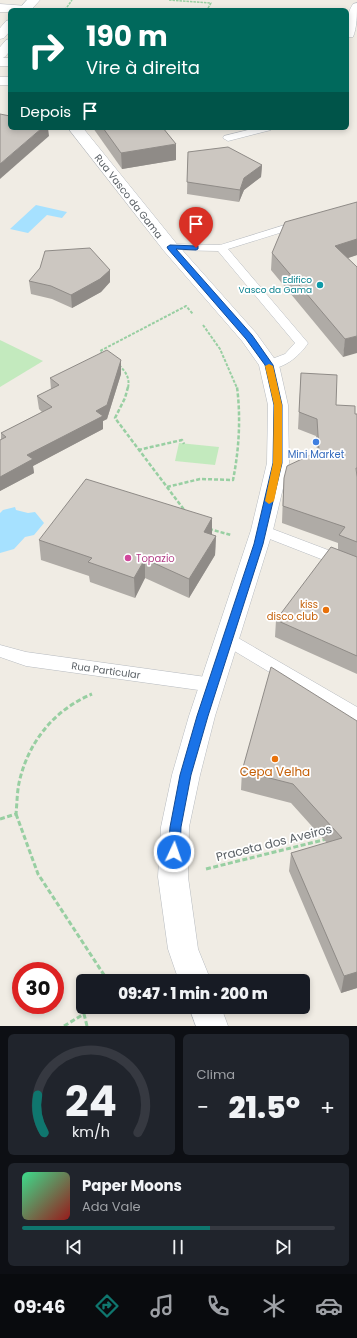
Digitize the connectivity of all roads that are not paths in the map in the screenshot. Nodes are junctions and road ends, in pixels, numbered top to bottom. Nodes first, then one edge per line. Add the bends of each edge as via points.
1 (34, 0) edge
2 (357, 7) edge
3 (26, 8) edge
4 (8, 26) edge
5 (0, 34) edge
6 (349, 34) dead end
7 (8, 45) edge
8 (0, 55) edge
9 (77, 130) edge
10 (260, 130) edge
11 (228, 138) dead end
12 (312, 219) edge
13 (170, 247) junction
14 (221, 248) junction
15 (269, 365) junction
16 (260, 537) junction
17 (357, 567) edge
18 (227, 639) junction
19 (0, 651) edge
20 (213, 685) junction
21 (357, 716) edge
22 (192, 974) edge
23 (208, 1014) edge
24 (212, 1026) edge

1 - 3 street
2 - 6 street
4 - 5 street
7 - 8 street
9 - 13 street, Rua Vasco da Gama
10 - 11 lane
12 - 14 lane
13 - 14 lane
13 - 15 street, Rua Vasco da Gama via 249,337
14 - 15 lane via 302,343 290,357
15 - 16 street, Rua Vasco da Gama via 278,405 278,463
16 - 17 lane
16 - 18 street, Rua Vasco da Gama
18 - 20 street, Rua Vasco da Gama
18 - 21 lane
19 - 20 lane, Rua Particular via 26,659
20 - 22 street, Rua Vasco da Gama via 186,775 175,827 173,877 183,949
23 - 24 street

